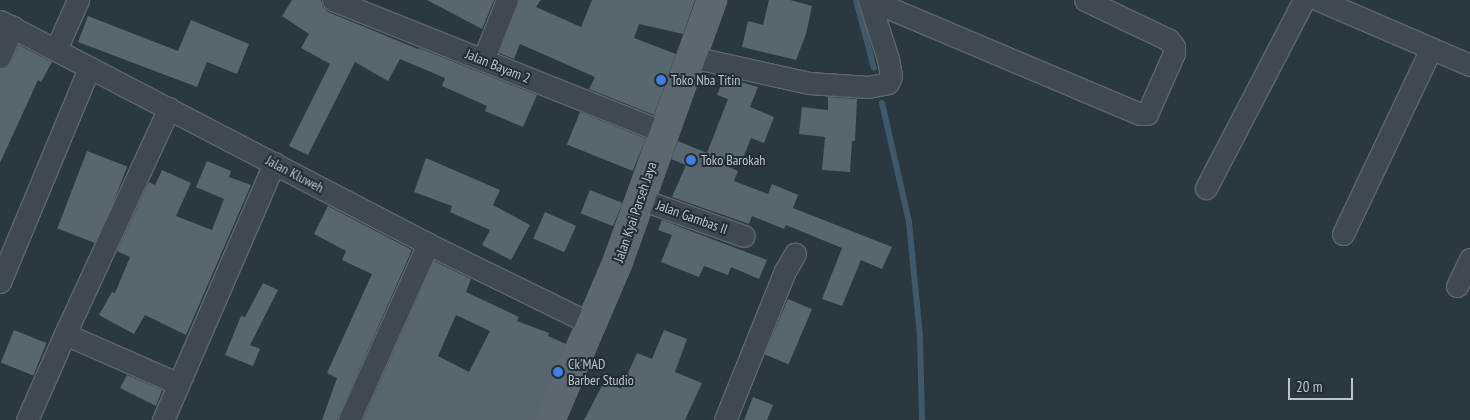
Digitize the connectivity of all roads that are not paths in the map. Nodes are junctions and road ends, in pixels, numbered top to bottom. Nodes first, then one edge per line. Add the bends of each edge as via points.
1 (78, 0) edge
2 (333, 0) edge
3 (507, 0) edge
4 (712, 0) edge
5 (870, 0) edge
6 (1086, 0) edge
7 (1304, 0) edge
8 (1319, 0) edge
9 (6, 24) edge
10 (56, 49) junction
11 (1431, 49) junction
12 (0, 56) edge
13 (692, 57) junction
14 (483, 60) junction
15 (1470, 65) edge
16 (89, 68) junction
17 (170, 108) junction
18 (662, 132) junction
19 (274, 163) junction
20 (1206, 188) dead end
21 (640, 199) junction
22 (1343, 234) dead end
23 (744, 236) dead end
24 (428, 244) junction
25 (795, 254) dead end
26 (1470, 259) edge
27 (0, 282) edge
28 (1457, 286) dead end
29 (591, 324) junction
30 (65, 334) junction
31 (179, 384) junction
32 (27, 420) edge
33 (163, 420) edge
34 (348, 420) edge
35 (550, 420) edge
36 (725, 420) edge

1 - 10 street
2 - 14 street, Jalan Bayam 2
3 - 14 street
4 - 13 main road, Jalan Kyai Parseh Jaya
5 - 6 street via 1140,114 1147,114 1174,47 1169,40
5 - 13 street via 888,59 891,76 888,83 868,87 809,83
7 - 20 street
8 - 11 street
9 - 10 street, Jalan Kluweh
9 - 12 street
10 - 16 street, Jalan Kluweh
11 - 15 street
11 - 22 street
13 - 18 main road, Jalan Kyai Parseh Jaya
14 - 18 street, Jalan Bayam 2
16 - 17 street, Jalan Kluweh
16 - 27 street
17 - 19 street, Jalan Kluweh
17 - 30 street
18 - 21 main road, Jalan Kyai Parseh Jaya
19 - 24 street, Jalan Kluweh
19 - 31 street
21 - 23 street, Jalan Gambas II
21 - 29 main road, Jalan Kyai Parseh Jaya
24 - 29 street, Jalan Kluweh
24 - 34 street
25 - 36 street via 785,271
26 - 28 street
29 - 35 main road, Jalan Kyai Parseh Jaya
30 - 31 street
30 - 32 street
31 - 33 street

